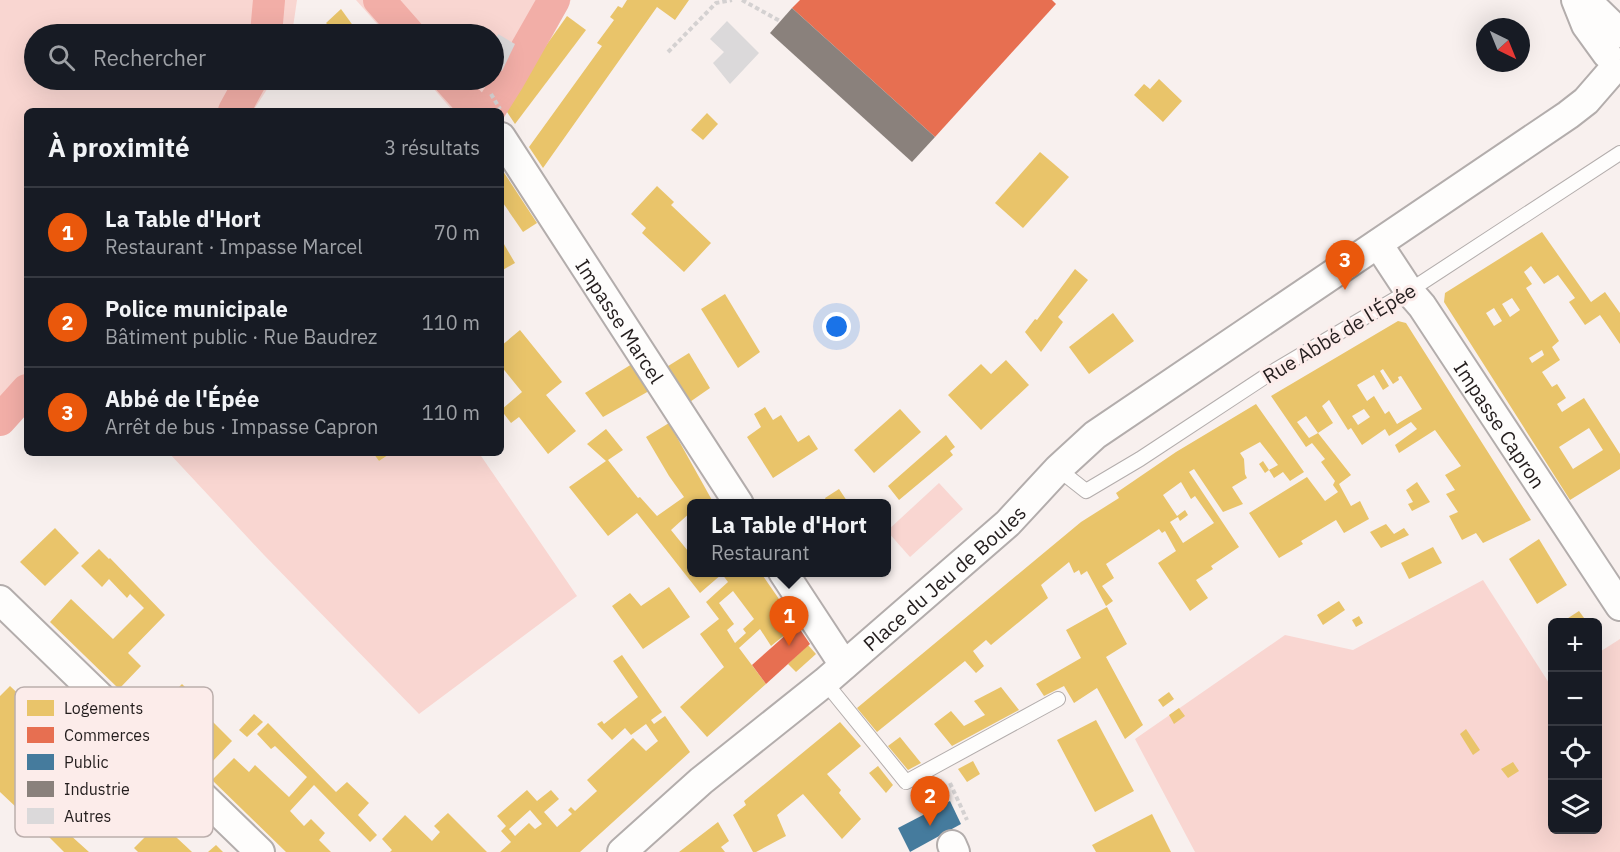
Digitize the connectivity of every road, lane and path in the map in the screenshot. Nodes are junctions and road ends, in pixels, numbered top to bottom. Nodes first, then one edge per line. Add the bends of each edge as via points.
1 (732, 0) edge
2 (742, 0) edge
3 (1576, 0) edge
4 (1586, 0) edge
5 (780, 21) dead end
6 (669, 52) dead end
7 (1616, 55) edge
8 (491, 94) dead end
9 (499, 108) edge
10 (504, 142) edge
11 (1620, 153) edge
12 (1378, 244) junction
13 (1409, 291) junction
14 (1058, 469) junction
15 (736, 499) edge
16 (785, 577) edge
17 (0, 600) edge
18 (1620, 606) edge
19 (834, 674) junction
20 (90, 687) edge
21 (1058, 699) dead end
22 (941, 763) junction
23 (213, 806) edge
24 (954, 849) edge
25 (260, 852) edge
26 (622, 852) edge

1 - 6 path via 716,3
2 - 5 path
3 - 7 street via 1586,25
4 - 7 street
7 - 12 street, Place du Jeu de Boules via 1586,101
8 - 9 path
10 - 15 street, Impasse Marcel
11 - 13 lane, Rue Abbé de l'Épée
12 - 13 street, Impasse Capron
12 - 14 street, Place du Jeu de Boules via 1095,435
13 - 14 lane, Rue Abbé de l'Épée via 1269,374 1086,491
13 - 18 street, Impasse Capron
14 - 19 street, Place du Jeu de Boules via 1008,523
16 - 19 street
17 - 20 street
19 - 22 lane via 906,782
19 - 26 street, Place du Jeu de Boules via 701,781
21 - 22 lane
22 - 24 path via 970,829
23 - 25 street

